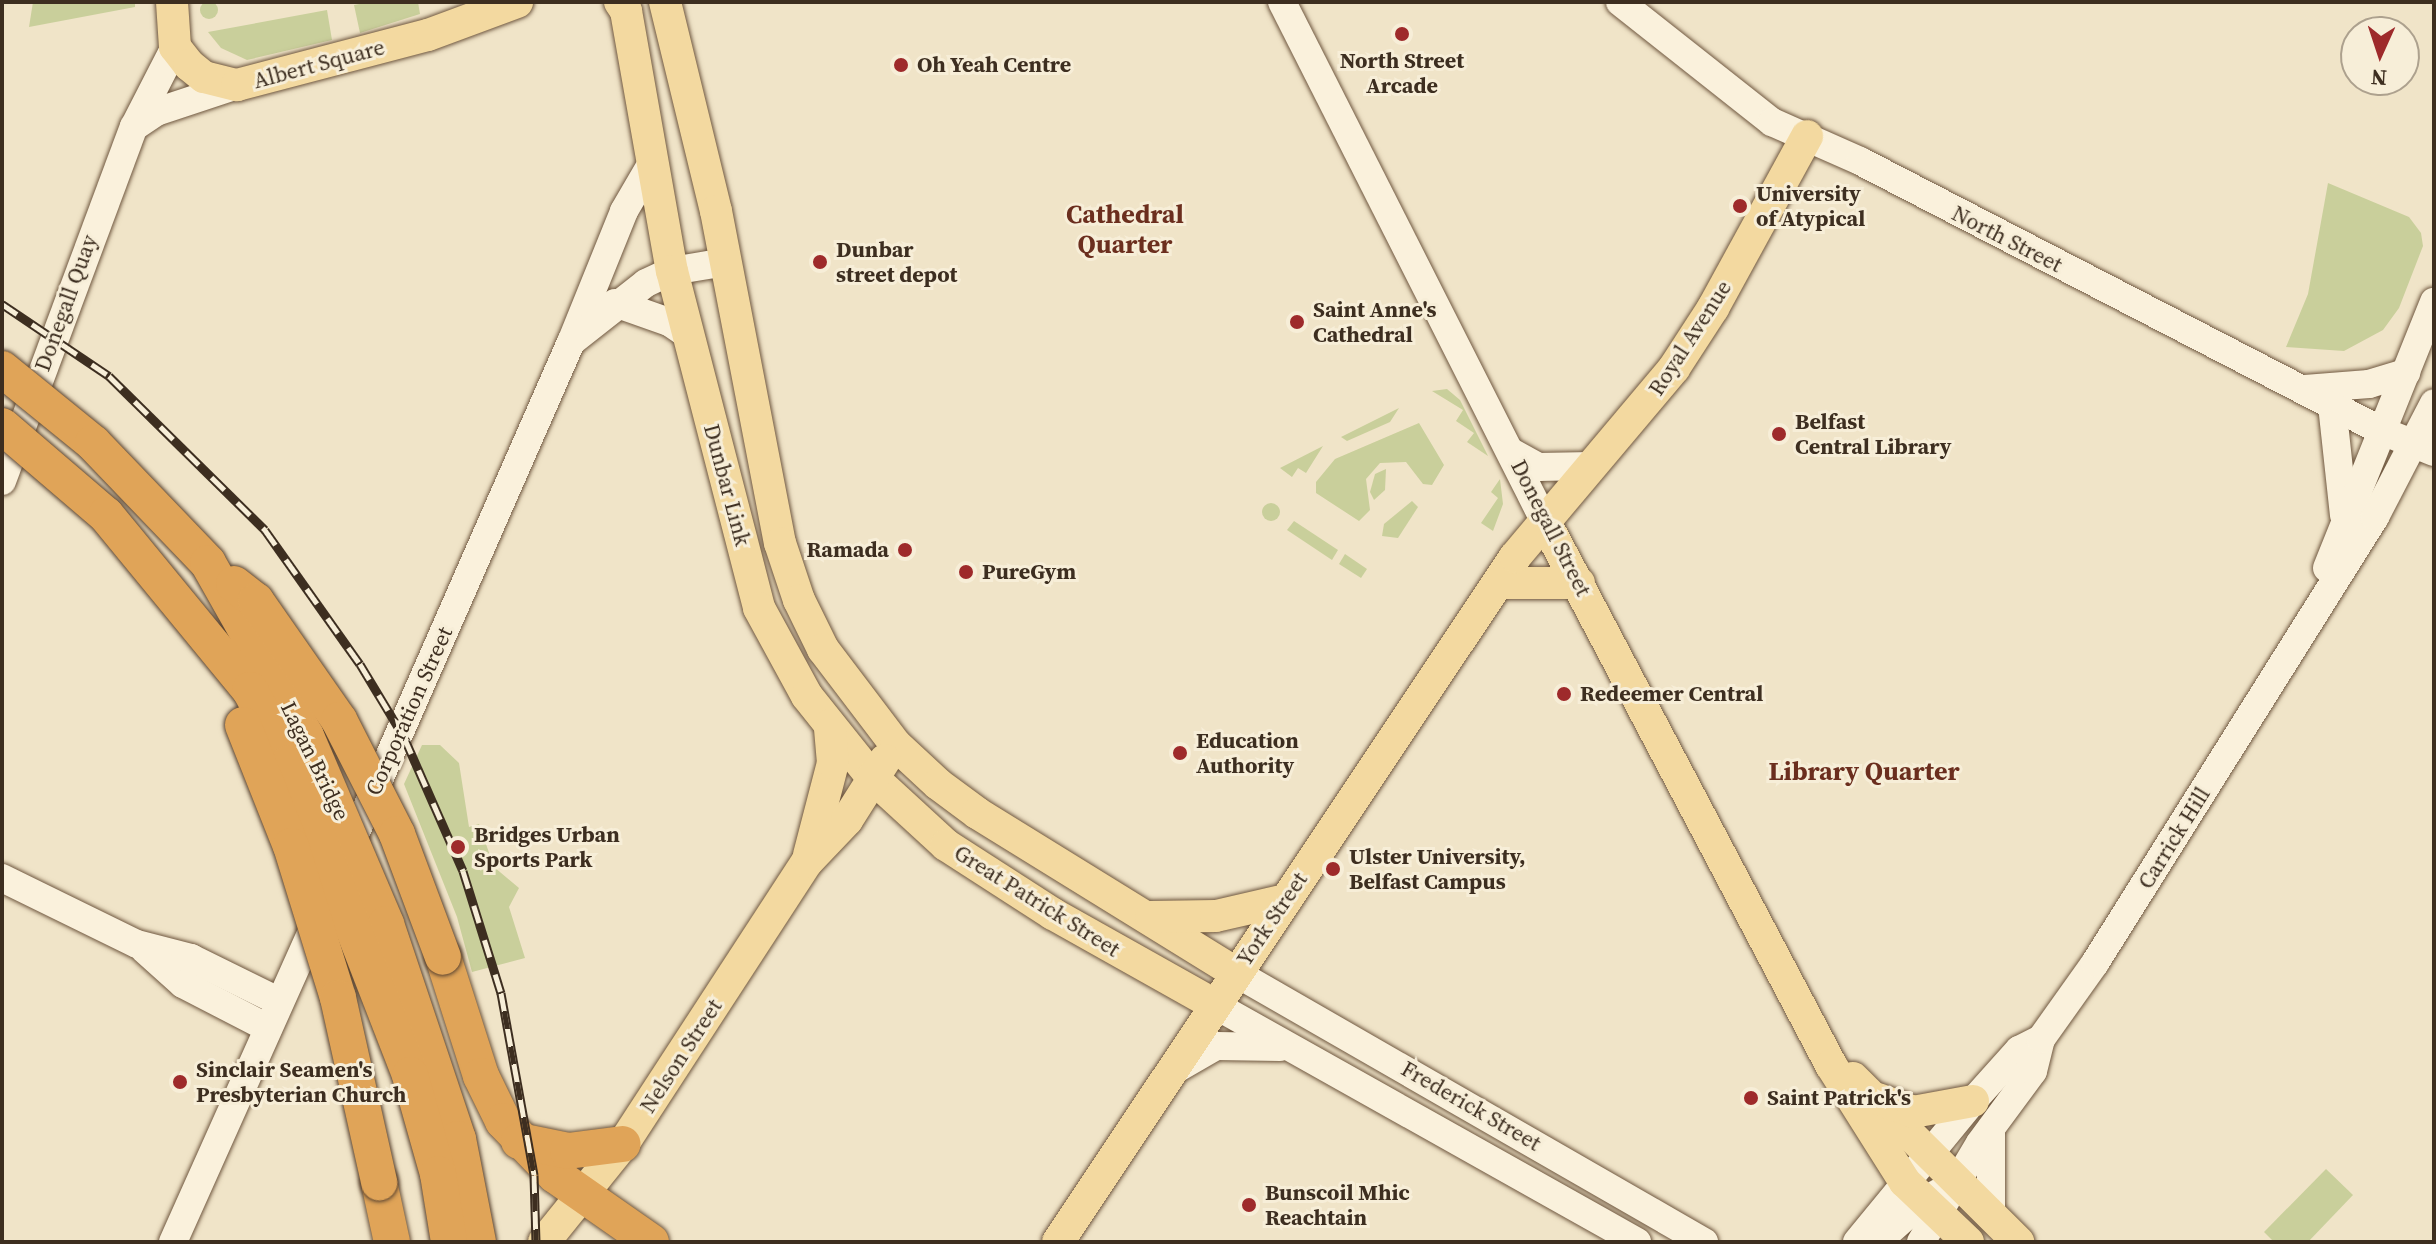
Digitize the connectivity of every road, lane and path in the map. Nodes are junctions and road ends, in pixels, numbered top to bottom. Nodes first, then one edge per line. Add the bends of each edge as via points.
1 (162, 2) edge
2 (172, 2) edge
3 (517, 2) edge
4 (620, 2) edge
5 (665, 2) edge
6 (1282, 2) edge
7 (1620, 2) edge
8 (175, 47) junction
9 (675, 59) junction
10 (237, 85) junction
11 (146, 101) junction
12 (134, 127) junction
13 (1807, 136) junction
14 (652, 163) junction
15 (715, 264) junction
16 (672, 271) junction
17 (2434, 302) edge
18 (615, 303) junction
19 (688, 335) junction
20 (571, 342) junction
21 (2, 369) edge
22 (2406, 373) junction
23 (2305, 389) junction
24 (2434, 403) edge
25 (2332, 405) junction
26 (2, 426) edge
27 (2382, 431) junction
28 (2424, 448) edge
29 (1513, 453) junction
30 (1591, 466) junction
31 (2, 481) edge
32 (1544, 520) junction
33 (2343, 527) junction
34 (208, 563) junction
35 (1499, 583) junction
36 (1579, 583) junction
37 (2300, 634) junction
38 (214, 649) junction
39 (830, 725) junction
40 (896, 745) junction
41 (872, 777) junction
42 (946, 845) junction
43 (807, 862) junction
44 (2, 878) edge
45 (1286, 900) junction
46 (1151, 917) junction
47 (137, 944) junction
48 (1236, 973) junction
49 (280, 1002) junction
50 (1215, 1005) junction
51 (268, 1028) junction
52 (2041, 1039) junction
53 (1293, 1049) junction
54 (1826, 1050) junction
55 (1167, 1074) junction
56 (1871, 1096) junction
57 (1973, 1101) junction
58 (1991, 1129) junction
59 (519, 1141) junction
60 (623, 1144) junction
61 (1927, 1157) junction
62 (1957, 1184) junction
63 (580, 1195) junction
64 (1922, 1199) junction
65 (1991, 1217) junction
66 (646, 1240) edge
67 (173, 1242) edge
68 (392, 1242) edge
69 (449, 1242) edge
70 (478, 1242) edge
71 (544, 1242) edge
72 (606, 1242) edge
73 (1058, 1242) edge
74 (1637, 1242) edge
75 (1704, 1242) edge
76 (1857, 1242) edge
77 (1877, 1242) edge
78 (1921, 1242) edge
79 (1968, 1242) edge
80 (2018, 1242) edge

1 - 11 main road
2 - 8 main road
3 - 10 main road, Albert Square via 428,35
4 - 14 main road, Dunbar Link
5 - 9 main road
6 - 29 main road, Donegall Street
7 - 13 main road, North Street via 1772,122
8 - 10 main road, Albert Square via 204,77
8 - 11 main road, Donegall Quay
9 - 15 main road, Dunbar Link via 701,142
9 - 15 main road via 672,91
10 - 12 main road via 156,112
11 - 12 main road, Donegall Quay
12 - 31 main road, Donegall Quay
13 - 23 main road, North Street
13 - 30 main road, Royal Avenue via 1674,368
14 - 16 main road, Dunbar Link
14 - 20 main road via 624,211
15 - 16 main road, Corporation Street
15 - 40 main road, Dunbar Link via 799,600 846,684
16 - 18 main road, Corporation Street
16 - 19 main road, Dunbar Link
17 - 22 main road, Carrick Hill
18 - 19 main road via 669,322
18 - 20 main road, Corporation Street
19 - 39 main road, Dunbar Link via 759,608
20 - 49 main road, Corporation Street
21 - 34 highway, Lagan Bridge, bridge via 93,443
22 - 23 main road via 2369,384
22 - 27 main road, Carrick Hill
23 - 25 main road, North Street
24 - 28 main road, Carrick Hill
25 - 27 main road, North Street
25 - 33 main road via 2344,486
26 - 38 highway, Lagan Bridge, bridge via 106,515
27 - 28 main road, North Street
27 - 33 main road, Carrick Hill
28 - 37 main road, Carrick Hill
29 - 30 main road via 1538,467
29 - 32 main road, Donegall Street
30 - 32 main road, Royal Avenue
32 - 35 main road, York Street
32 - 36 main road, Donegall Street
33 - 37 main road, Carrick Hill
34 - 59 highway, bridge via 256,601 339,720 397,834 481,1076
34 - 70 highway, Lagan Bridge, bridge via 306,736 348,828 458,1139
35 - 36 main road
35 - 45 main road, York Street
36 - 54 main road, Donegall Street
37 - 52 main road, Carrick Hill via 2103,950
38 - 68 highway, bridge via 261,762 338,998
38 - 69 highway, Lagan Bridge, bridge via 250,690 289,763 359,935 410,1075 438,1174
39 - 41 main road, Dunbar Link
39 - 43 main road, Nelson Street via 833,763
40 - 41 main road, Nelson Street
40 - 42 main road via 903,787
40 - 46 main road, Great Patrick Street via 977,813
41 - 42 main road, Great Patrick Street
41 - 43 main road, Nelson Street via 847,820
42 - 50 main road, Great Patrick Street via 1053,914
43 - 60 main road, Nelson Street
44 - 47 main road
45 - 46 main road via 1216,916
45 - 48 main road, York Street
46 - 48 main road, Great Patrick Street
47 - 49 main road via 191,958
47 - 51 main road via 183,984
48 - 50 main road, York Street
48 - 75 main road, Frederick Street
49 - 51 main road, Corporation Street
50 - 53 main road, Frederick Street
50 - 55 main road, York Street
51 - 67 main road, Corporation Street
52 - 57 main road, Carrick Hill via 2019,1050
52 - 58 main road, Carrick Hill via 2033,1071
53 - 55 main road via 1257,1043 1216,1046
53 - 74 main road, Frederick Street
54 - 56 main road, Donegall Street
54 - 64 main road, Donegall Street
55 - 73 main road, York Street
56 - 57 main road via 1913,1112
56 - 61 main road, Donegall Street
57 - 61 main road, Carrick Hill
58 - 62 main road, Carrick Hill
58 - 65 main road
59 - 60 highway via 568,1151
59 - 63 highway
60 - 63 main road, Nelson Street
61 - 62 main road, Donegall Street
61 - 64 main road, Carrick Hill
62 - 64 main road
62 - 65 main road, Donegall Street
63 - 66 highway
63 - 71 main road, Nelson Street
64 - 76 main road
64 - 77 main road
64 - 78 main road
64 - 79 main road, Donegall Street
65 - 80 main road, Donegall Street
66 - 72 highway

